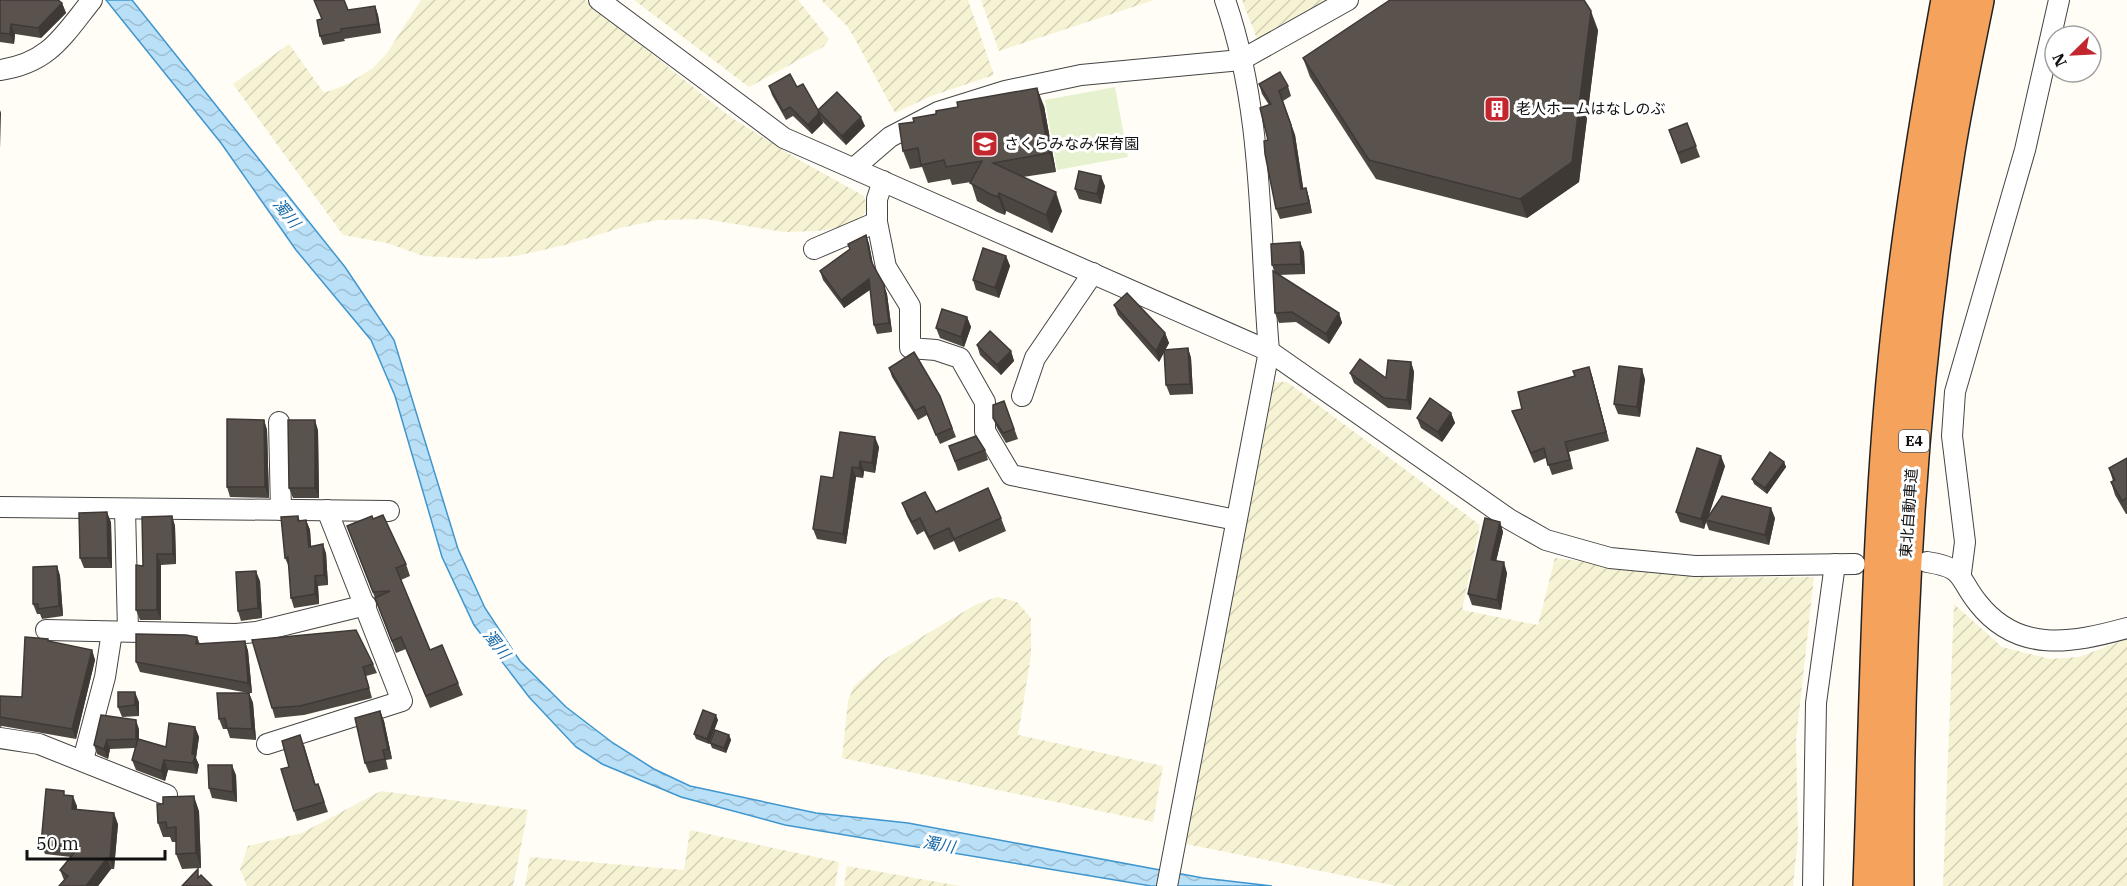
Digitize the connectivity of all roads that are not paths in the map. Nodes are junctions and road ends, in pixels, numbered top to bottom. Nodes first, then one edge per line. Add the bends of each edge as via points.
1 (599, 0) edge
2 (1225, 0) edge
3 (1348, 0) edge
4 (1948, 0) edge
5 (1977, 0) edge
6 (2059, 0) edge
7 (92, 1) edge
8 (1241, 60) junction
9 (0, 70) edge
10 (854, 168) junction
11 (883, 181) junction
12 (877, 222) junction
13 (814, 249) dead end
14 (1093, 273) junction
15 (1269, 351) junction
16 (1022, 396) dead end
17 (279, 422) dead end
18 (0, 507) edge
19 (125, 509) junction
20 (281, 510) junction
21 (327, 510) junction
22 (389, 511) dead end
23 (1236, 520) junction
24 (1927, 562) dead end
25 (1835, 564) junction
26 (1855, 564) dead end
27 (1960, 573) junction
28 (366, 605) junction
29 (2127, 628) edge
30 (46, 630) dead end
31 (120, 631) junction
32 (0, 738) edge
33 (267, 744) dead end
34 (83, 760) junction
35 (167, 795) edge
36 (1167, 886) edge
37 (1813, 886) edge
38 (1870, 886) edge
39 (1897, 886) edge

1 - 10 street via 775,132
2 - 8 street
3 - 8 street
4 - 38 highway, 東北自動車道 / E4 via 1923,136 1899,327 1875,665
5 - 39 highway, 東北自動車道 / E4 via 1948,151 1911,475 1900,687
6 - 27 street via 2025,150 1954,392 1952,436 1965,542
7 - 9 street via 39,59
8 - 10 street via 1082,75 1005,90 938,112 890,137
8 - 15 street via 1259,179
10 - 11 street
11 - 12 street
11 - 14 street
12 - 13 street
12 - 23 street via 886,267 910,306 910,348 936,350 960,358 985,402 986,431 1011,475
14 - 15 street
14 - 16 street via 1035,358
15 - 23 street
15 - 25 street via 1509,519 1546,540 1610,558 1695,566
17 - 20 street
18 - 19 street
19 - 20 street
19 - 31 street
20 - 21 street
21 - 22 street
21 - 28 street
23 - 36 street
24 - 27 street
25 - 26 street
25 - 37 street via 1816,703
27 - 29 street via 1977,603 2000,626 2033,640 2066,641
28 - 31 street via 256,632
28 - 33 street via 402,701
30 - 31 street
31 - 34 street
32 - 34 street via 39,744
34 - 35 street

